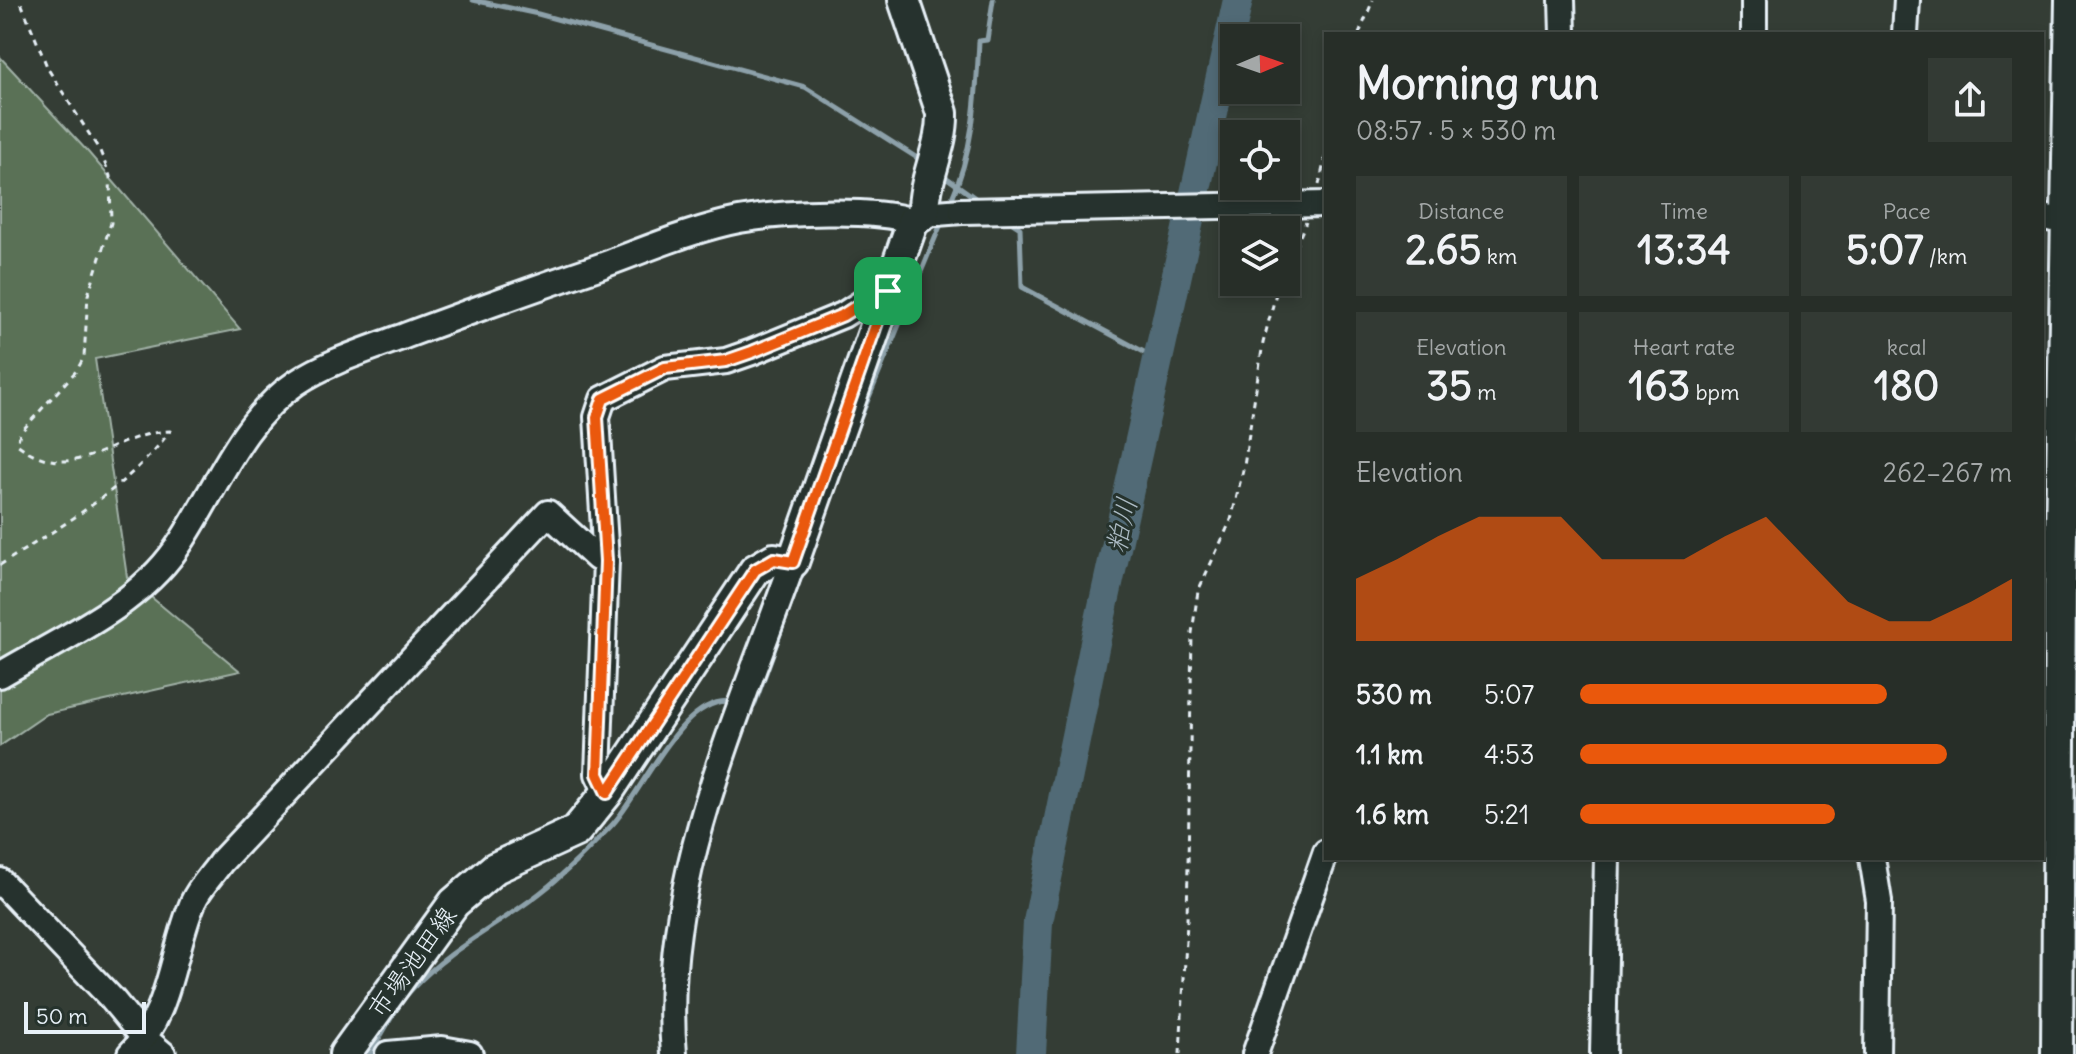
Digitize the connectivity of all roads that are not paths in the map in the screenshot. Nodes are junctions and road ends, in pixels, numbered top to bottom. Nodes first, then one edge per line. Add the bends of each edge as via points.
1 (904, 0) edge
2 (1562, 0) edge
3 (1754, 0) edge
4 (1907, 0) edge
5 (2071, 0) edge
6 (1563, 32) edge
7 (1754, 32) edge
8 (1905, 32) edge
9 (1324, 204) edge
10 (919, 217) junction
11 (2062, 221) edge
12 (888, 291) junction
13 (606, 561) junction
14 (793, 562) junction
15 (0, 675) edge
16 (2050, 788) edge
17 (607, 793) junction
18 (1324, 858) edge
19 (1607, 860) edge
20 (1872, 860) edge
21 (0, 881) edge
22 (146, 1049) edge
23 (353, 1051) edge
24 (388, 1054) edge
25 (470, 1054) edge
26 (674, 1054) edge
27 (1255, 1054) edge
28 (1603, 1054) edge
29 (1877, 1054) edge
30 (2057, 1054) edge

1 - 10 main road via 942,113 943,130
2 - 6 street
3 - 7 street
4 - 8 street
5 - 11 main road
9 - 10 street, bridge via 962,211
10 - 12 main road
10 - 15 street via 788,215 737,220 343,359 295,384 262,414 176,550 150,581
11 - 16 main road
12 - 13 street via 752,352 726,361 665,368 603,399 597,417
12 - 14 main road
13 - 17 street via 598,774
13 - 22 street via 548,513 221,862 194,900
14 - 17 main road, 市場池田線 via 774,559 755,570
14 - 26 street via 688,873
16 - 30 main road
17 - 23 main road, 市場池田線 via 576,831 495,868 454,903
18 - 27 street
19 - 28 street
20 - 29 street via 1879,901
21 - 22 street via 112,999
24 - 25 street via 442,1049

